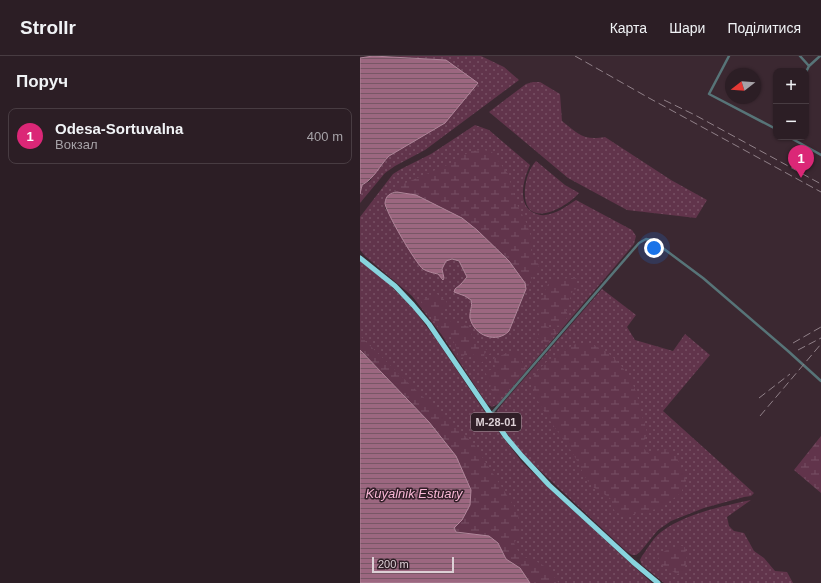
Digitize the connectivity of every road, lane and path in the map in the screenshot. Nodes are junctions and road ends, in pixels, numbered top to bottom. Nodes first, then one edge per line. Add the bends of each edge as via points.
1 (729, 56) edge
2 (800, 56) edge
3 (820, 56) edge
4 (809, 66) joint
5 (773, 128) edge
6 (795, 140) edge
7 (821, 155) edge
8 (360, 258) edge
9 (821, 381) edge
10 (490, 415) junction
11 (657, 583) edge

1 - 5 street via 709,94
2 - 4 street
3 - 4 street
6 - 7 street
8 - 10 highway, М-28-01 via 413,304
9 - 10 street via 704,278 652,240 646,239 638,243
10 - 11 highway, М-28-01 via 540,476

